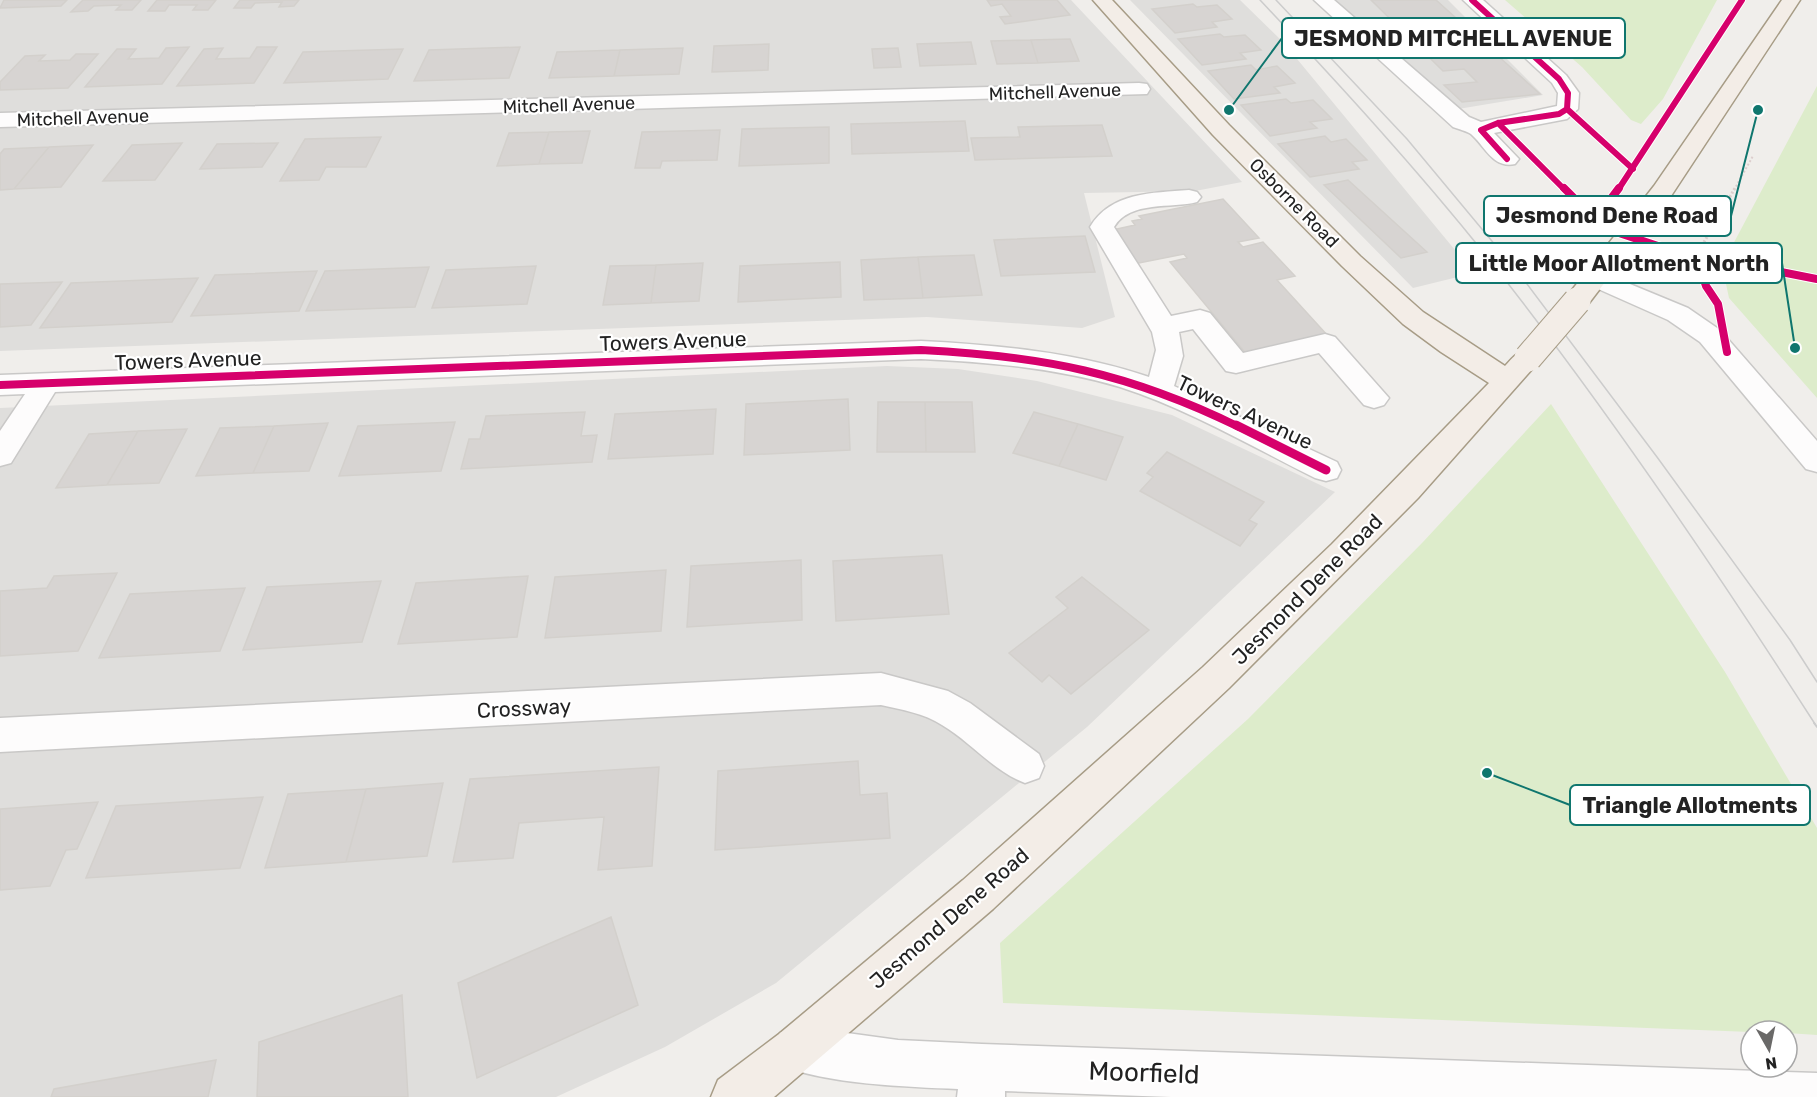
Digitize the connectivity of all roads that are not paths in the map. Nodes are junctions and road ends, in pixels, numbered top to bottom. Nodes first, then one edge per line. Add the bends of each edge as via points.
1 (1102, 0) edge
2 (1323, 0) edge
3 (1472, 0) edge
4 (1791, 0) edge
5 (1139, 89) dead end
6 (0, 120) edge
7 (1481, 129) junction
8 (1507, 159) dead end
9 (1189, 197) dead end
10 (1596, 278) junction
11 (1162, 327) junction
12 (1518, 369) junction
13 (48, 383) junction
14 (0, 385) edge
15 (1158, 390) junction
16 (1374, 398) dead end
17 (0, 455) edge
18 (1817, 461) edge
19 (1326, 470) dead end
20 (0, 735) edge
21 (1025, 766) dead end
22 (796, 1049) junction
23 (982, 1082) edge
24 (1301, 1088) edge
25 (735, 1097) edge
26 (1817, 1097) edge

1 - 12 main road, Osborne Road via 1221,130 1413,318 1451,346
2 - 7 street via 1461,122
3 - 7 street via 1568,90 1570,99 1567,109 1559,114
4 - 10 main road, Jesmond Dene Road via 1701,140
5 - 6 street, Mitchell Avenue
7 - 8 street
9 - 11 street via 1122,208 1106,216 1102,227
10 - 12 main road, Jesmond Dene Road, bridge
10 - 18 street via 1678,314 1710,336
11 - 15 street via 1170,346
11 - 16 street via 1200,319 1236,364 1325,343
12 - 22 main road, Jesmond Dene Road via 1391,506 1256,641 966,905
13 - 14 street, Towers Avenue
13 - 15 street, Towers Avenue via 921,350 1036,359
13 - 17 street
15 - 19 street, Towers Avenue
20 - 21 street, Crossway via 881,689 935,702
22 - 23 street, Moorfield via 898,1063
22 - 25 main road, Jesmond Dene Road
23 - 24 street, Moorfield
24 - 26 street, Moorfield

